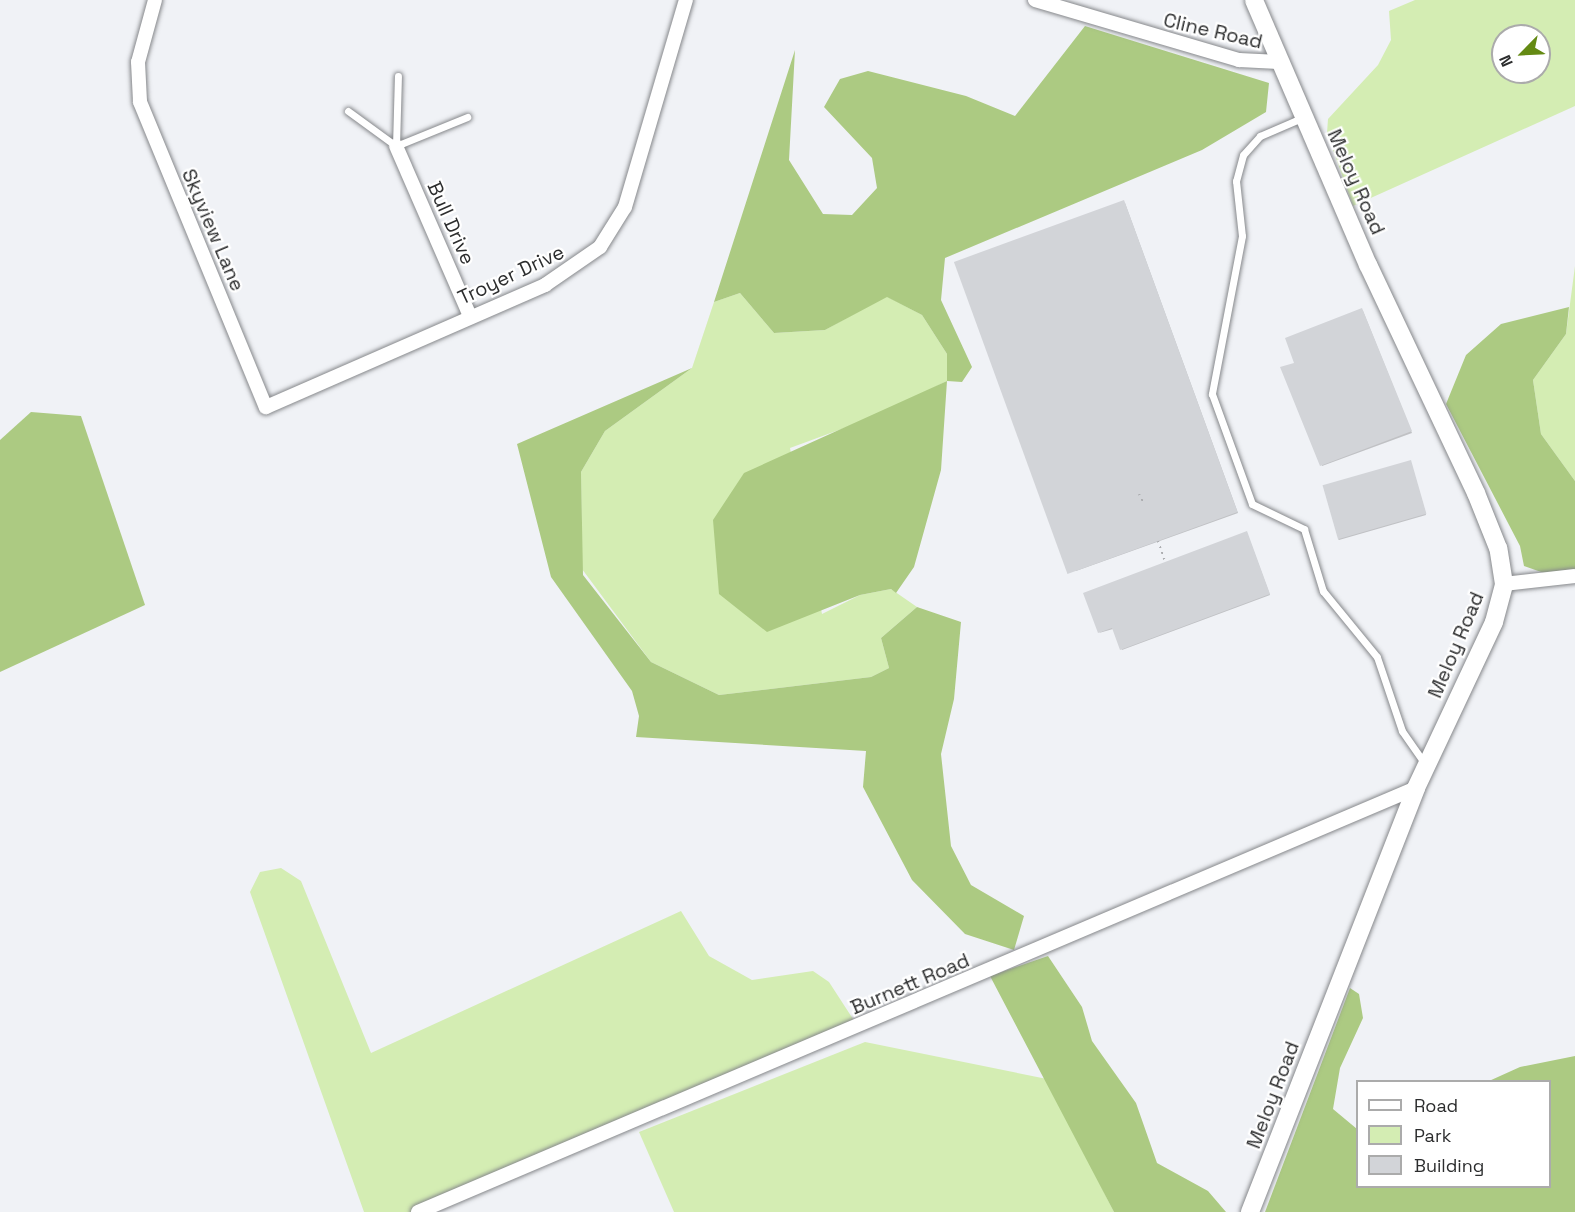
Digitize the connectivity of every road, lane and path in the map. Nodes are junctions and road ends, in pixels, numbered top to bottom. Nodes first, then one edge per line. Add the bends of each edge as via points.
1 (155, 0) edge
2 (686, 0) edge
3 (1035, 0) edge
4 (1254, 0) edge
5 (1279, 62) junction
6 (398, 76) dead end
7 (348, 111) dead end
8 (467, 117) dead end
9 (1304, 117) junction
10 (396, 146) junction
11 (470, 316) junction
12 (326, 379) joint
13 (1139, 494) dead end
14 (1143, 502) dead end
15 (1158, 541) dead end
16 (1165, 561) dead end
17 (1575, 576) edge
18 (1504, 584) junction
19 (1426, 766) junction
20 (1416, 789) junction
21 (418, 1212) edge
22 (1250, 1212) edge

1 - 12 street, Skyview Lane via 138,62 140,102 260,401 266,407 274,406
2 - 11 street, Troyer Drive via 625,207 610,234 572,270
3 - 5 street, Cline Road via 1239,60
4 - 5 street, Meloy Road
5 - 9 street, Meloy Road
6 - 10 lane
7 - 10 lane
8 - 10 lane
9 - 18 street, Meloy Road via 1480,502 1502,560
9 - 19 lane via 1260,136 1243,155 1236,182 1242,236 1212,394 1252,504 1304,529 1323,591 1377,657 1402,731
10 - 11 street, Bull Drive
11 - 12 street, Troyer Drive
13 - 14 path
15 - 16 path
17 - 18 street
18 - 19 street, Meloy Road via 1494,622
19 - 20 street, Meloy Road
20 - 21 street, Burnett Road
20 - 22 street, Meloy Road

